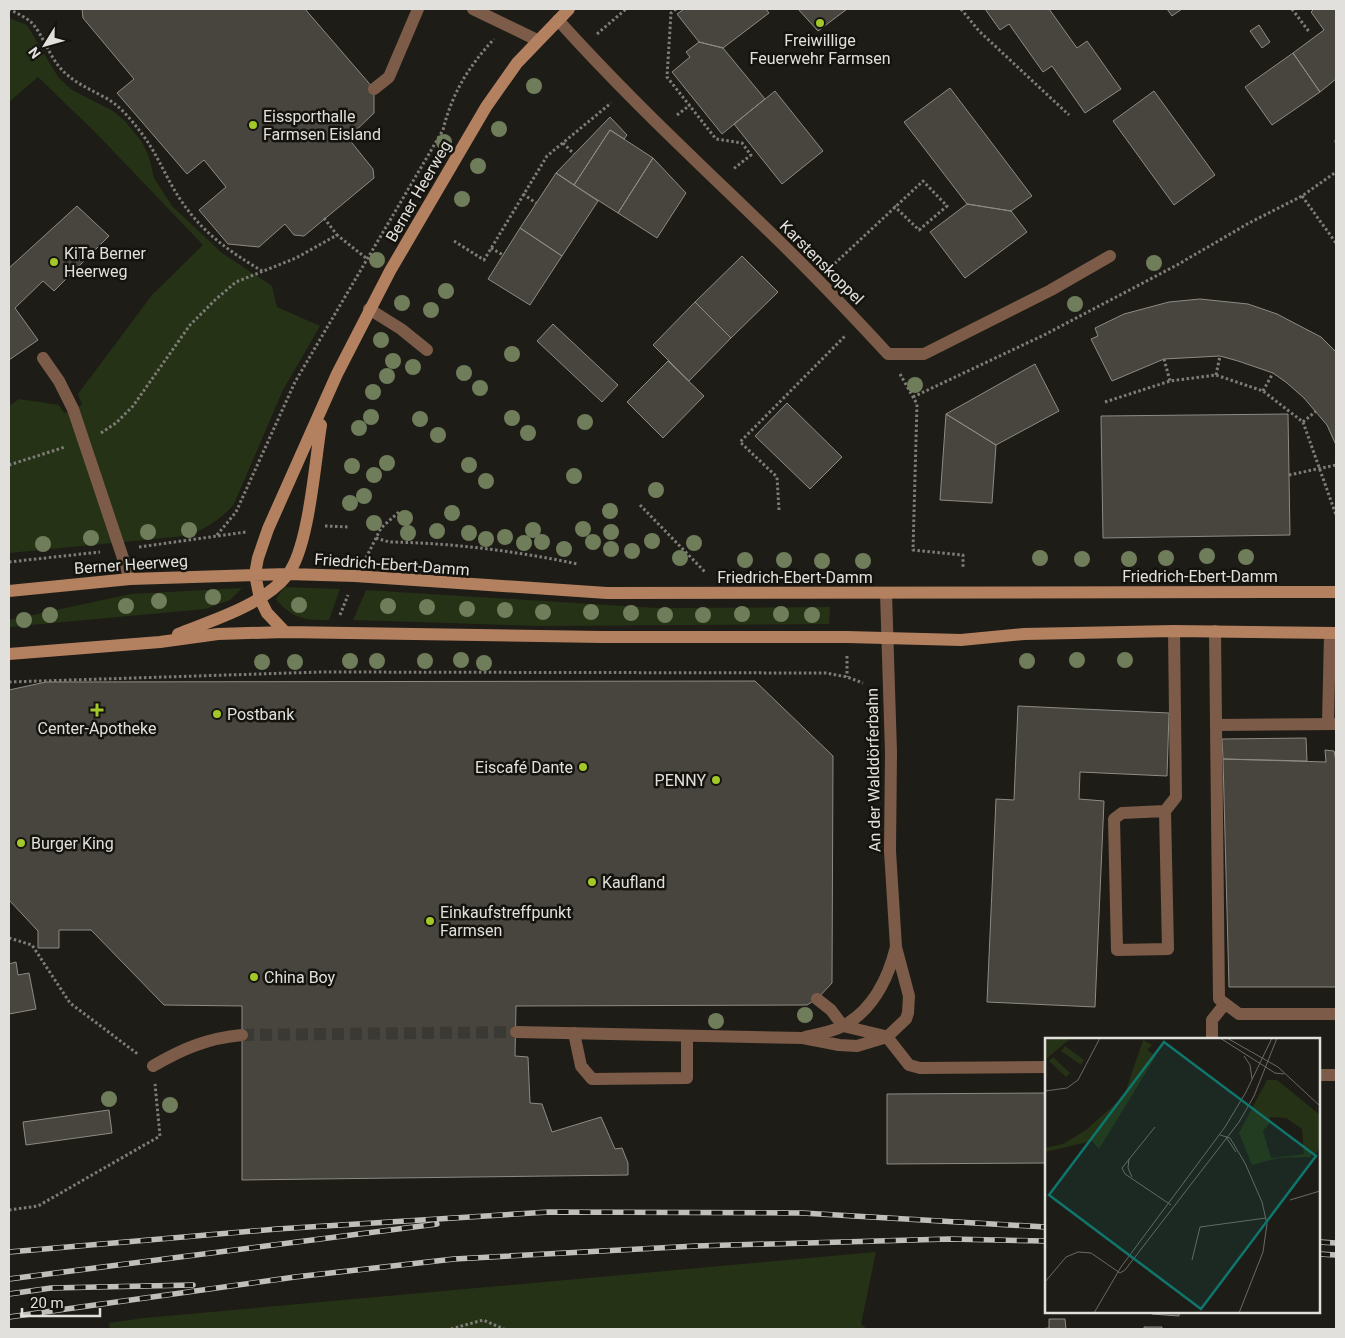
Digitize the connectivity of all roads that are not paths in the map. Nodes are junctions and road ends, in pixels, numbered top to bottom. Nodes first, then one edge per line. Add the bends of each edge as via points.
1 (418, 9) edge
2 (473, 9) edge
3 (569, 9) edge
4 (558, 20) junction
5 (537, 40) junction
6 (374, 89) dead end
7 (1110, 256) dead end
8 (369, 309) junction
9 (427, 350) dead end
10 (43, 358) dead end
11 (323, 409) junction
12 (255, 574) junction
13 (288, 574) junction
14 (130, 579) junction
15 (9, 591) edge
16 (1336, 592) edge
17 (886, 593) junction
18 (260, 599) junction
19 (1174, 631) junction
20 (1215, 631) junction
21 (284, 632) junction
22 (1333, 633) edge
23 (886, 638) junction
24 (160, 642) junction
25 (9, 654) edge
26 (1332, 724) edge
27 (1216, 725) junction
28 (1165, 811) junction
29 (896, 947) junction
30 (817, 999) dead end
31 (1224, 1005) junction
32 (1336, 1014) edge
33 (843, 1026) junction
34 (516, 1032) tunnel mouth
35 (574, 1033) junction
36 (242, 1035) tunnel mouth
37 (688, 1036) junction
38 (887, 1037) junction
39 (803, 1038) junction
40 (1212, 1038) edge
41 (153, 1066) road end
42 (1045, 1067) edge
43 (1320, 1075) edge
44 (1336, 1075) edge

1 - 6 street via 390,77
2 - 5 street
3 - 4 main road, Berner Heerweg
4 - 5 main road, Berner Heerweg
4 - 7 street, Karstenskoppel via 625,92 778,240 888,354 924,354 1051,290
5 - 8 main road, Berner Heerweg via 486,107
8 - 9 street
8 - 11 main road, Berner Heerweg
10 - 14 street via 73,409
11 - 12 main road, Berner Heerweg via 268,529
11 - 13 main road, Berner Heerweg via 306,527
12 - 13 main road, Friedrich-Ebert-Damm
12 - 14 main road, Berner Heerweg
12 - 18 main road, Berner Heerweg
13 - 17 main road, Friedrich-Ebert-Damm via 606,593
13 - 18 main road, Berner Heerweg
14 - 15 main road, Berner Heerweg
16 - 17 main road, Friedrich-Ebert-Damm
17 - 23 street, An der Walddörferbahn
18 - 21 main road, Berner Heerweg via 267,613
18 - 24 main road, Berner Heerweg
19 - 20 main road
19 - 23 main road via 1024,634 961,640
19 - 28 street via 1176,797
20 - 22 main road
20 - 27 street
21 - 23 main road
21 - 24 main road, Berner Heerweg via 218,634
22 - 26 street
23 - 29 street, An der Walddörferbahn via 890,851
24 - 25 main road, Berner Heerweg
26 - 27 street
27 - 31 street via 1219,999
28 - 28 street via 1122,813 1114,819 1117,950 1168,949
29 - 33 street, An der Walddörferbahn via 881,989
29 - 38 street, An der Walddörferbahn via 909,996 908,1013 902,1024
30 - 33 street
31 - 32 street via 1239,1014
31 - 40 street via 1212,1020
33 - 38 street
33 - 39 street, An der Walddörferbahn
34 - 35 street, An der Walddörferbahn
35 - 37 street, An der Walddörferbahn
35 - 37 street via 581,1066 592,1079 687,1078
36 - 41 street via 198,1043
37 - 39 street, An der Walddörferbahn
38 - 39 street, An der Walddörferbahn via 857,1046
38 - 42 street via 909,1065 920,1068
43 - 44 street

